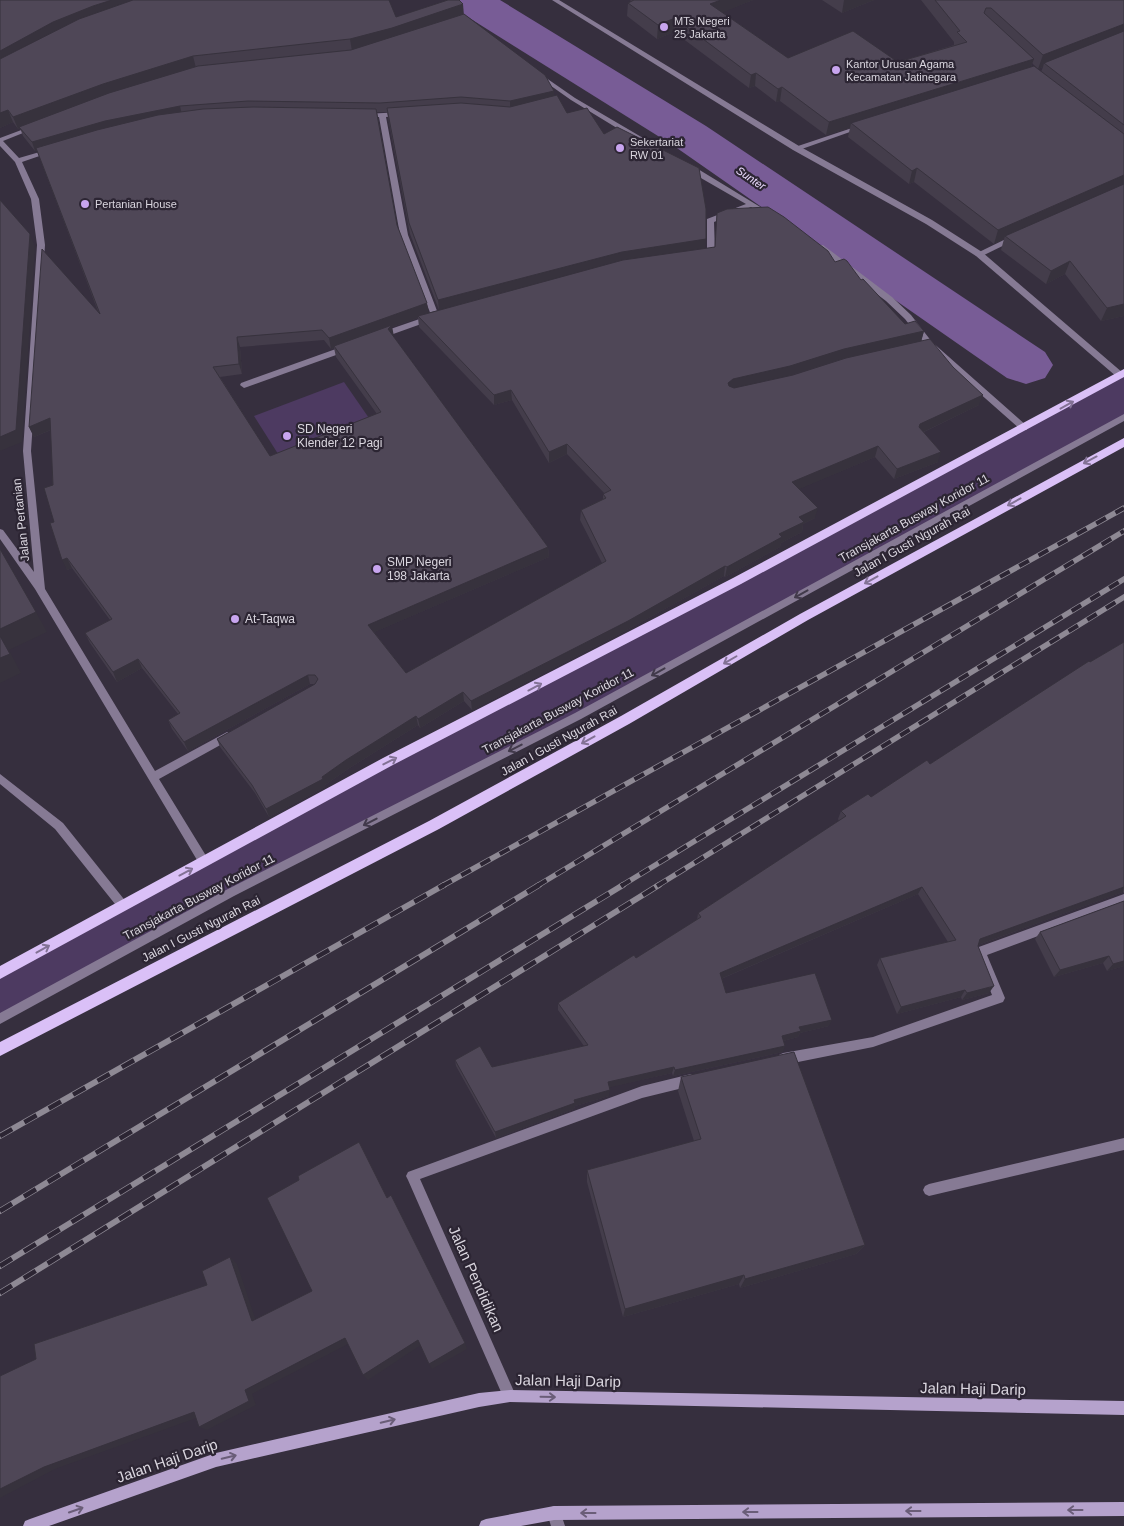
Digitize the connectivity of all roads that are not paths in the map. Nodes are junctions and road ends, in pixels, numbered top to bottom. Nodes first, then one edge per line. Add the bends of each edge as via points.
1 (555, 0) edge
2 (529, 67) edge
3 (573, 99) junction
4 (564, 101) dead end
5 (411, 113) edge
6 (353, 115) edge
7 (382, 116) junction
8 (45, 123) edge
9 (867, 125) edge
10 (0, 141) edge
11 (796, 148) junction
12 (658, 149) edge
13 (54, 150) edge
14 (18, 161) junction
15 (684, 164) edge
16 (752, 204) junction
17 (774, 218) edge
18 (1026, 233) edge
19 (812, 242) edge
20 (979, 254) junction
21 (693, 257) edge
22 (371, 339) edge
23 (353, 346) edge
24 (1122, 374) edge
25 (244, 385) dead end
26 (1124, 417) edge
27 (1024, 428) junction
28 (1124, 442) edge
29 (0, 533) edge
30 (40, 589) junction
31 (238, 731) edge
32 (0, 778) edge
33 (153, 778) junction
34 (204, 862) junction
35 (1124, 899) edge
36 (123, 906) junction
37 (0, 973) edge
38 (0, 1020) edge
39 (0, 1049) edge
40 (767, 1062) edge
41 (700, 1078) edge
42 (1124, 1144) edge
43 (929, 1190) dead end
44 (510, 1396) junction
45 (1124, 1408) edge
46 (1124, 1509) edge
47 (556, 1520) edge
48 (30, 1526) edge
49 (486, 1526) edge

1 - 11 street
2 - 3 street
3 - 4 street
3 - 12 street
5 - 7 street
6 - 7 street
7 - 22 street via 404,235 439,315
8 - 10 street
9 - 11 street
10 - 14 street, Jalan Pertanian
11 - 20 street via 929,222
13 - 14 street
14 - 30 street, Jalan Pertanian via 35,199 41,245 27,451
15 - 16 street
16 - 17 street
16 - 21 street via 710,221 711,254
18 - 20 street
19 - 27 street via 889,300 908,318 925,345
20 - 24 street
23 - 25 street
27 -> 24 main road
26 -> 38 street, Transjakarta Busway Koridor 11 via 578,716 230,893
34 -> 27 main road via 387,762
28 -> 39 main road, Jalan I Gusti Ngurah Rai via 434,825
29 - 30 street
30 - 33 street, Jalan Pertanian
31 - 33 street
32 - 36 street via 59,826
33 - 34 street, Jalan Pertanian
36 -> 34 main road
35 - 40 street via 980,952 998,998 873,1042
37 -> 36 main road
41 - 44 street, Jalan Pendidikan via 642,1092 412,1176
42 - 43 street
44 -> 45 main road, Jalan Haji Darip
48 -> 44 main road, Jalan Haji Darip via 216,1460 479,1400
46 -> 47 main road
47 - 49 main road

